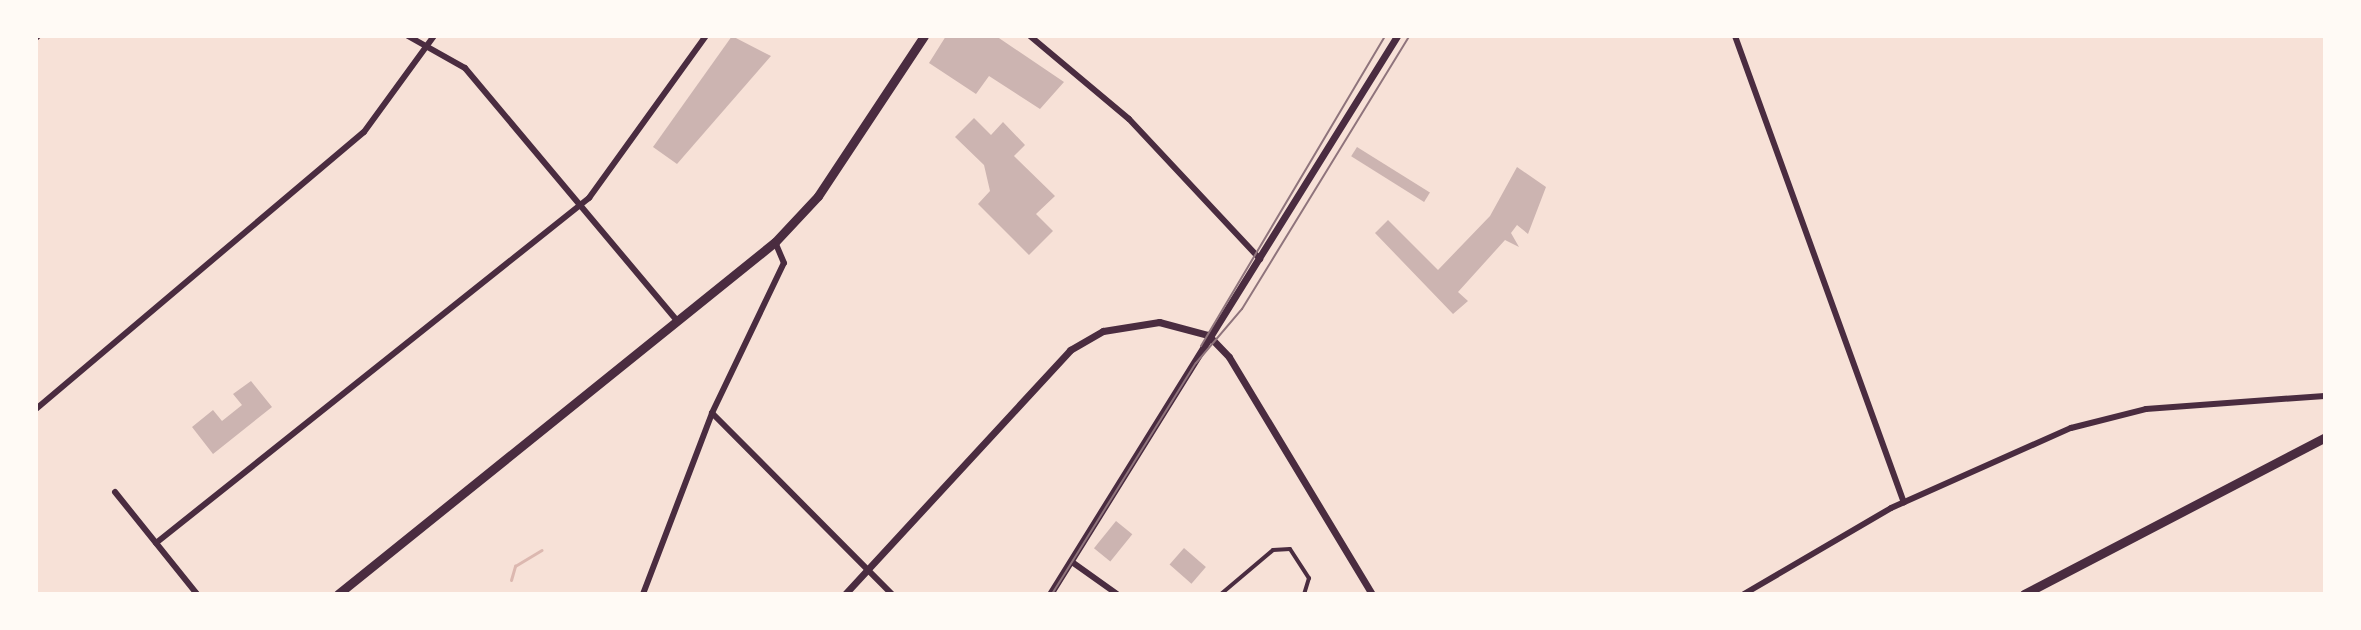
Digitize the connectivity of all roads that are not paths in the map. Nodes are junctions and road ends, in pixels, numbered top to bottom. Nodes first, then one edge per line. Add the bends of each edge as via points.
1 (408, 36) edge
2 (434, 36) edge
3 (706, 36) edge
4 (924, 36) edge
5 (1030, 36) edge
6 (1397, 36) edge
7 (1735, 36) edge
8 (428, 45) junction
9 (581, 205) junction
10 (775, 242) junction
11 (1260, 259) junction
12 (679, 323) junction
13 (1211, 337) junction
14 (2325, 396) edge
15 (36, 409) edge
16 (712, 413) junction
17 (2325, 437) edge
18 (115, 492) dead end
19 (1904, 502) junction
20 (156, 543) junction
21 (1072, 562) junction
22 (867, 570) junction
23 (1053, 593) edge
24 (197, 594) edge
25 (338, 594) edge
26 (643, 594) edge
27 (845, 594) edge
28 (892, 594) edge
29 (1117, 594) edge
30 (1221, 594) edge
31 (1304, 594) edge
32 (1372, 594) edge
33 (1744, 594) edge
34 (2024, 594) edge

1 - 8 street
2 - 8 street
3 - 9 street
4 - 10 main road via 818,196
5 - 11 street via 1129,119
6 - 11 street
7 - 19 street
8 - 9 street via 465,68
8 - 15 street via 364,132
9 - 12 street
9 - 20 street
10 - 12 main road
10 - 16 street via 784,263
11 - 13 street
12 - 25 main road
13 - 21 street
13 - 22 street via 1159,322 1118,326 1080,342
13 - 32 street via 1238,368
14 - 19 street via 2115,415
16 - 22 street
16 - 26 street
17 - 34 main road
18 - 20 street
19 - 33 street
20 - 24 street
21 - 23 street
21 - 29 street
22 - 27 street
22 - 28 street
30 - 31 street via 1273,550 1290,549 1309,578

